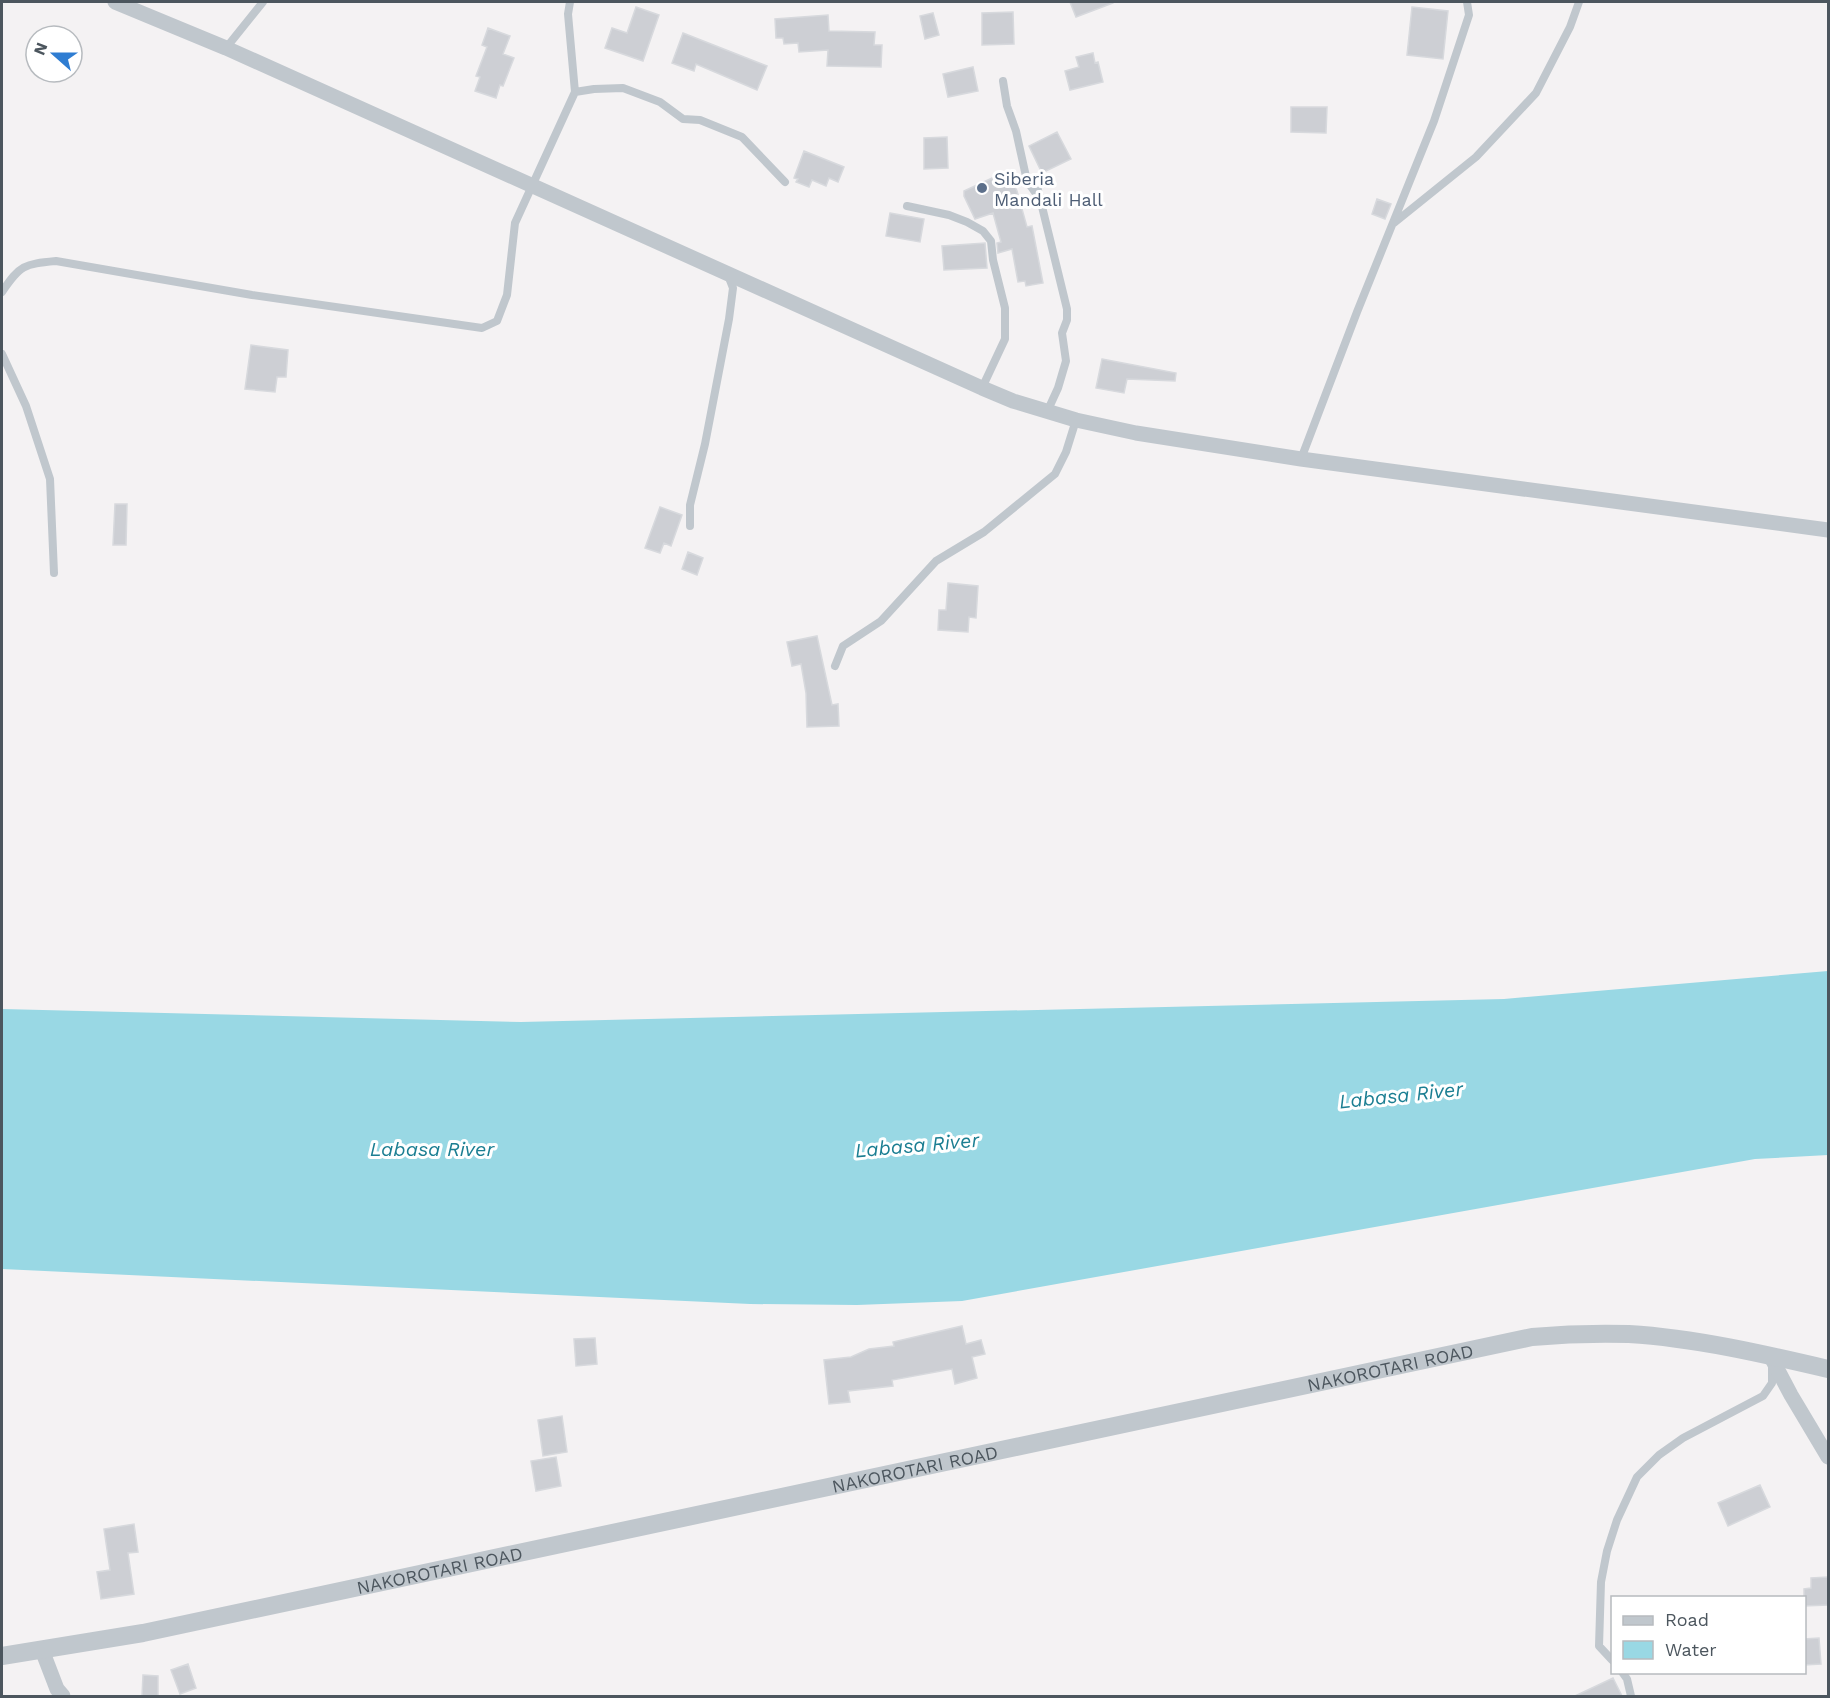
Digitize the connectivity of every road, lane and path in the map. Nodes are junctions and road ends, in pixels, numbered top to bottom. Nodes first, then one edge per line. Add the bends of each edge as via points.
1 (115, 2) edge
2 (263, 2) edge
3 (568, 2) edge
4 (1467, 2) edge
5 (1579, 2) edge
6 (226, 48) junction
7 (1003, 81) dead end
8 (575, 92) junction
9 (786, 182) dead end
10 (1036, 182) dead end
11 (533, 188) junction
12 (1038, 196) junction
13 (907, 206) dead end
14 (1393, 224) junction
15 (727, 274) junction
16 (2, 292) edge
17 (2, 354) edge
18 (982, 387) junction
19 (1047, 412) junction
20 (1076, 420) junction
21 (1300, 459) junction
22 (690, 526) dead end
23 (1828, 530) edge
24 (54, 573) dead end
25 (835, 666) dead end
26 (1772, 1358) junction
27 (1828, 1369) edge
28 (1828, 1457) edge
29 (42, 1650) junction
30 (2, 1656) edge
31 (1611, 1659) edge
32 (1623, 1674) edge
33 (63, 1696) edge
34 (1631, 1696) edge

1 - 6 street
2 - 6 lane
3 - 8 lane
4 - 14 lane via 1469,15 1434,121
5 - 14 lane via 1536,93 1476,157
6 - 11 street
7 - 12 lane via 1028,181
8 - 9 lane via 623,88 660,102 683,119 700,120 742,137
8 - 11 lane
10 - 12 lane
11 - 15 street
11 - 16 lane via 515,223 507,295 497,321 482,328 252,296 56,261 28,263
12 - 19 lane via 1067,309 1062,333 1066,361
13 - 18 lane via 967,222 991,241 1005,308 1005,339
14 - 21 lane
15 - 18 street
15 - 22 lane via 733,288 729,319 690,505
17 - 24 lane via 26,406 50,479
18 - 19 street
19 - 20 street
20 - 21 street
20 - 25 lane via 1055,474 984,532 936,561 881,621 843,646
21 - 23 street
26 - 27 street, NAKOROTARI ROAD
26 - 28 street
26 - 29 street, NAKOROTARI ROAD via 1708,1344 1631,1335 1577,1333 1532,1337 143,1633
26 - 31 lane via 1773,1383 1763,1396 1683,1438 1637,1477 1617,1520 1600,1582 1599,1646
29 - 30 street, NAKOROTARI ROAD
29 - 33 street
32 - 34 lane

